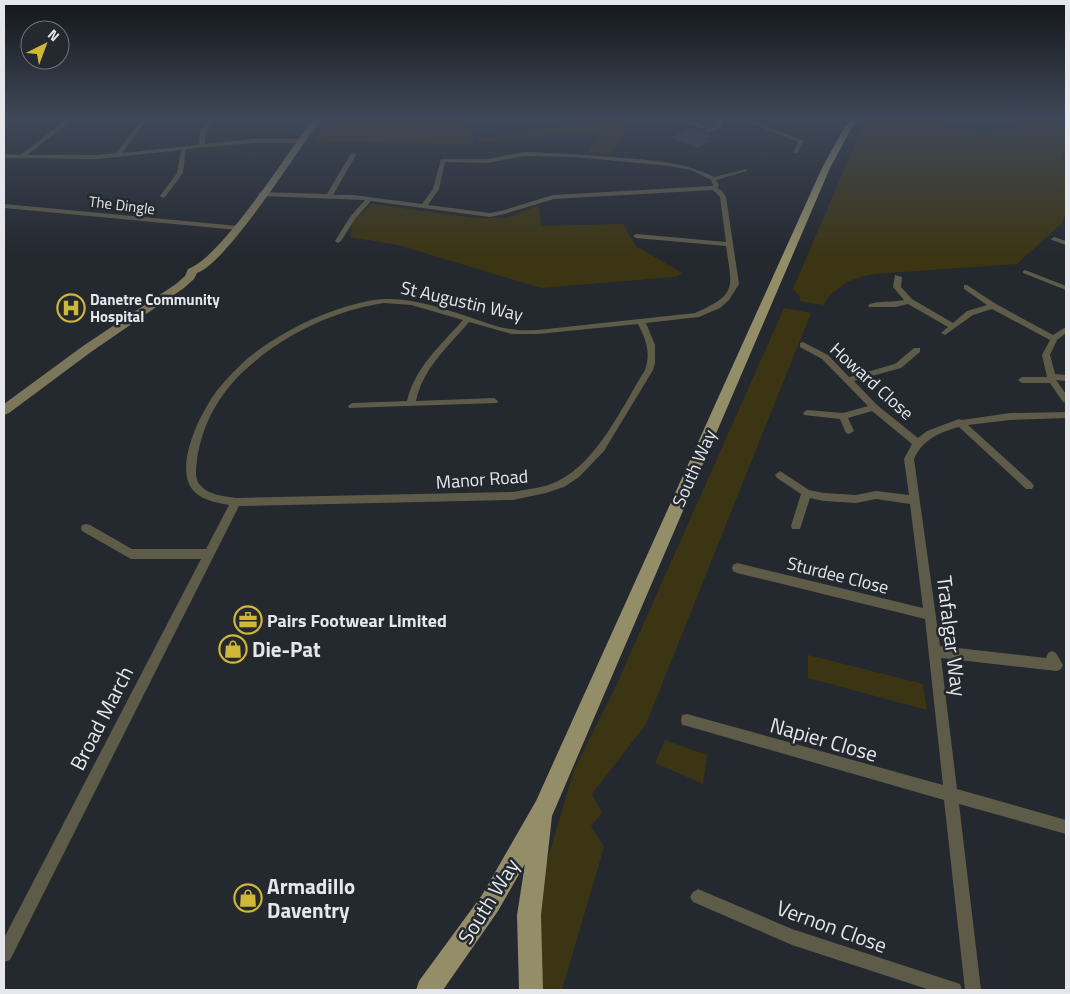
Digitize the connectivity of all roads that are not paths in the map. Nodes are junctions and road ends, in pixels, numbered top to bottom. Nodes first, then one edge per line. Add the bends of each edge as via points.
1 (182, 163) edge
2 (284, 163) edge
3 (348, 163) edge
4 (442, 163) edge
5 (663, 163) edge
6 (829, 163) edge
7 (745, 170) dead end
8 (713, 178) junction
9 (714, 188) junction
10 (261, 194) junction
11 (163, 196) dead end
12 (329, 196) junction
13 (370, 199) junction
14 (4, 206) edge
15 (424, 206) junction
16 (238, 228) junction
17 (636, 236) dead end
18 (1054, 239) dead end
19 (338, 241) dead end
20 (1066, 243) edge
21 (730, 244) junction
22 (1025, 272) dead end
23 (898, 277) dead end
24 (967, 287) dead end
25 (1066, 288) edge
26 (909, 301) junction
27 (872, 305) dead end
28 (883, 306) junction
29 (993, 306) junction
30 (888, 316) dead end
31 (467, 320) junction
32 (641, 321) junction
33 (952, 326) junction
34 (1066, 329) edge
35 (945, 333) dead end
36 (1054, 339) junction
37 (803, 346) dead end
38 (917, 350) dead end
39 (1051, 378) junction
40 (1066, 378) edge
41 (848, 380) junction
42 (1022, 380) dead end
43 (1066, 400) edge
44 (494, 401) dead end
45 (411, 404) junction
46 (352, 406) dead end
47 (6, 407) edge
48 (874, 407) junction
49 (807, 413) dead end
50 (1066, 415) edge
51 (843, 416) junction
52 (959, 422) junction
53 (849, 431) dead end
54 (917, 443) junction
55 (780, 475) dead end
56 (1029, 486) dead end
57 (806, 493) junction
58 (913, 500) junction
59 (236, 502) junction
60 (796, 526) dead end
61 (86, 528) dead end
62 (210, 554) junction
63 (737, 568) dead end
64 (930, 615) junction
65 (934, 650) junction
66 (1052, 657) dead end
67 (686, 720) dead end
68 (951, 795) junction
69 (544, 809) junction
70 (1066, 827) edge
71 (698, 897) dead end
72 (4, 954) edge
73 (428, 990) edge
74 (531, 990) edge
75 (954, 990) edge
76 (973, 990) edge

1 - 11 street via 180,173
2 - 10 main road
3 - 12 street
4 - 15 street via 436,189
5 - 8 street via 693,169
6 - 69 main road, South Way
7 - 8 street
8 - 9 street
9 - 15 street via 552,197 490,214
9 - 21 street via 723,197
10 - 12 street
10 - 16 main road
12 - 13 street
13 - 15 street
13 - 19 street via 352,218
14 - 16 street, The Dingle
16 - 47 main road via 226,244 201,268 192,271 190,278 180,286
17 - 21 street
18 - 20 street
21 - 32 street, St Augustin Way via 735,284 725,300 696,315
22 - 25 street
23 - 26 street via 897,288
24 - 29 street
26 - 28 street
26 - 33 street
27 - 28 street
28 - 30 street
29 - 33 street via 970,313
29 - 36 street
31 - 32 street, St Augustin Way via 525,333
31 - 45 street via 420,374
31 - 59 street, St Augustin Way via 409,303 375,302 294,332 254,357 208,407 196,439 191,465 193,482 202,493 218,500
32 - 59 street, Manor Road via 654,360 601,449 561,484 531,494 512,496
33 - 35 street
34 - 36 street
36 - 39 street via 1046,355
37 - 41 street, Howard Close via 825,357
38 - 41 street via 898,366
39 - 40 street
39 - 42 street
39 - 43 street
41 - 48 street, Howard Close
44 - 45 street
45 - 46 street
48 - 51 street
48 - 54 street, Howard Close
49 - 51 street
50 - 52 street
51 - 53 street
52 - 54 street via 942,427
52 - 56 street
54 - 58 street, Trafalgar Way via 909,459
55 - 57 street
57 - 58 street via 841,500 876,494
57 - 60 street
58 - 64 street, Trafalgar Way
59 - 62 street, Broad March
61 - 62 street via 131,554
62 - 72 street, Broad March
63 - 64 street, Sturdee Close
64 - 65 street, Trafalgar Way
65 - 66 street via 1056,665
65 - 68 street, Trafalgar Way
67 - 68 street, Napier Close
68 - 70 street, Napier Close
68 - 76 street, Trafalgar Way
69 - 73 main road, South Way via 490,902
69 - 74 main road, South Way via 529,915
71 - 75 street, Vernon Close via 792,936

